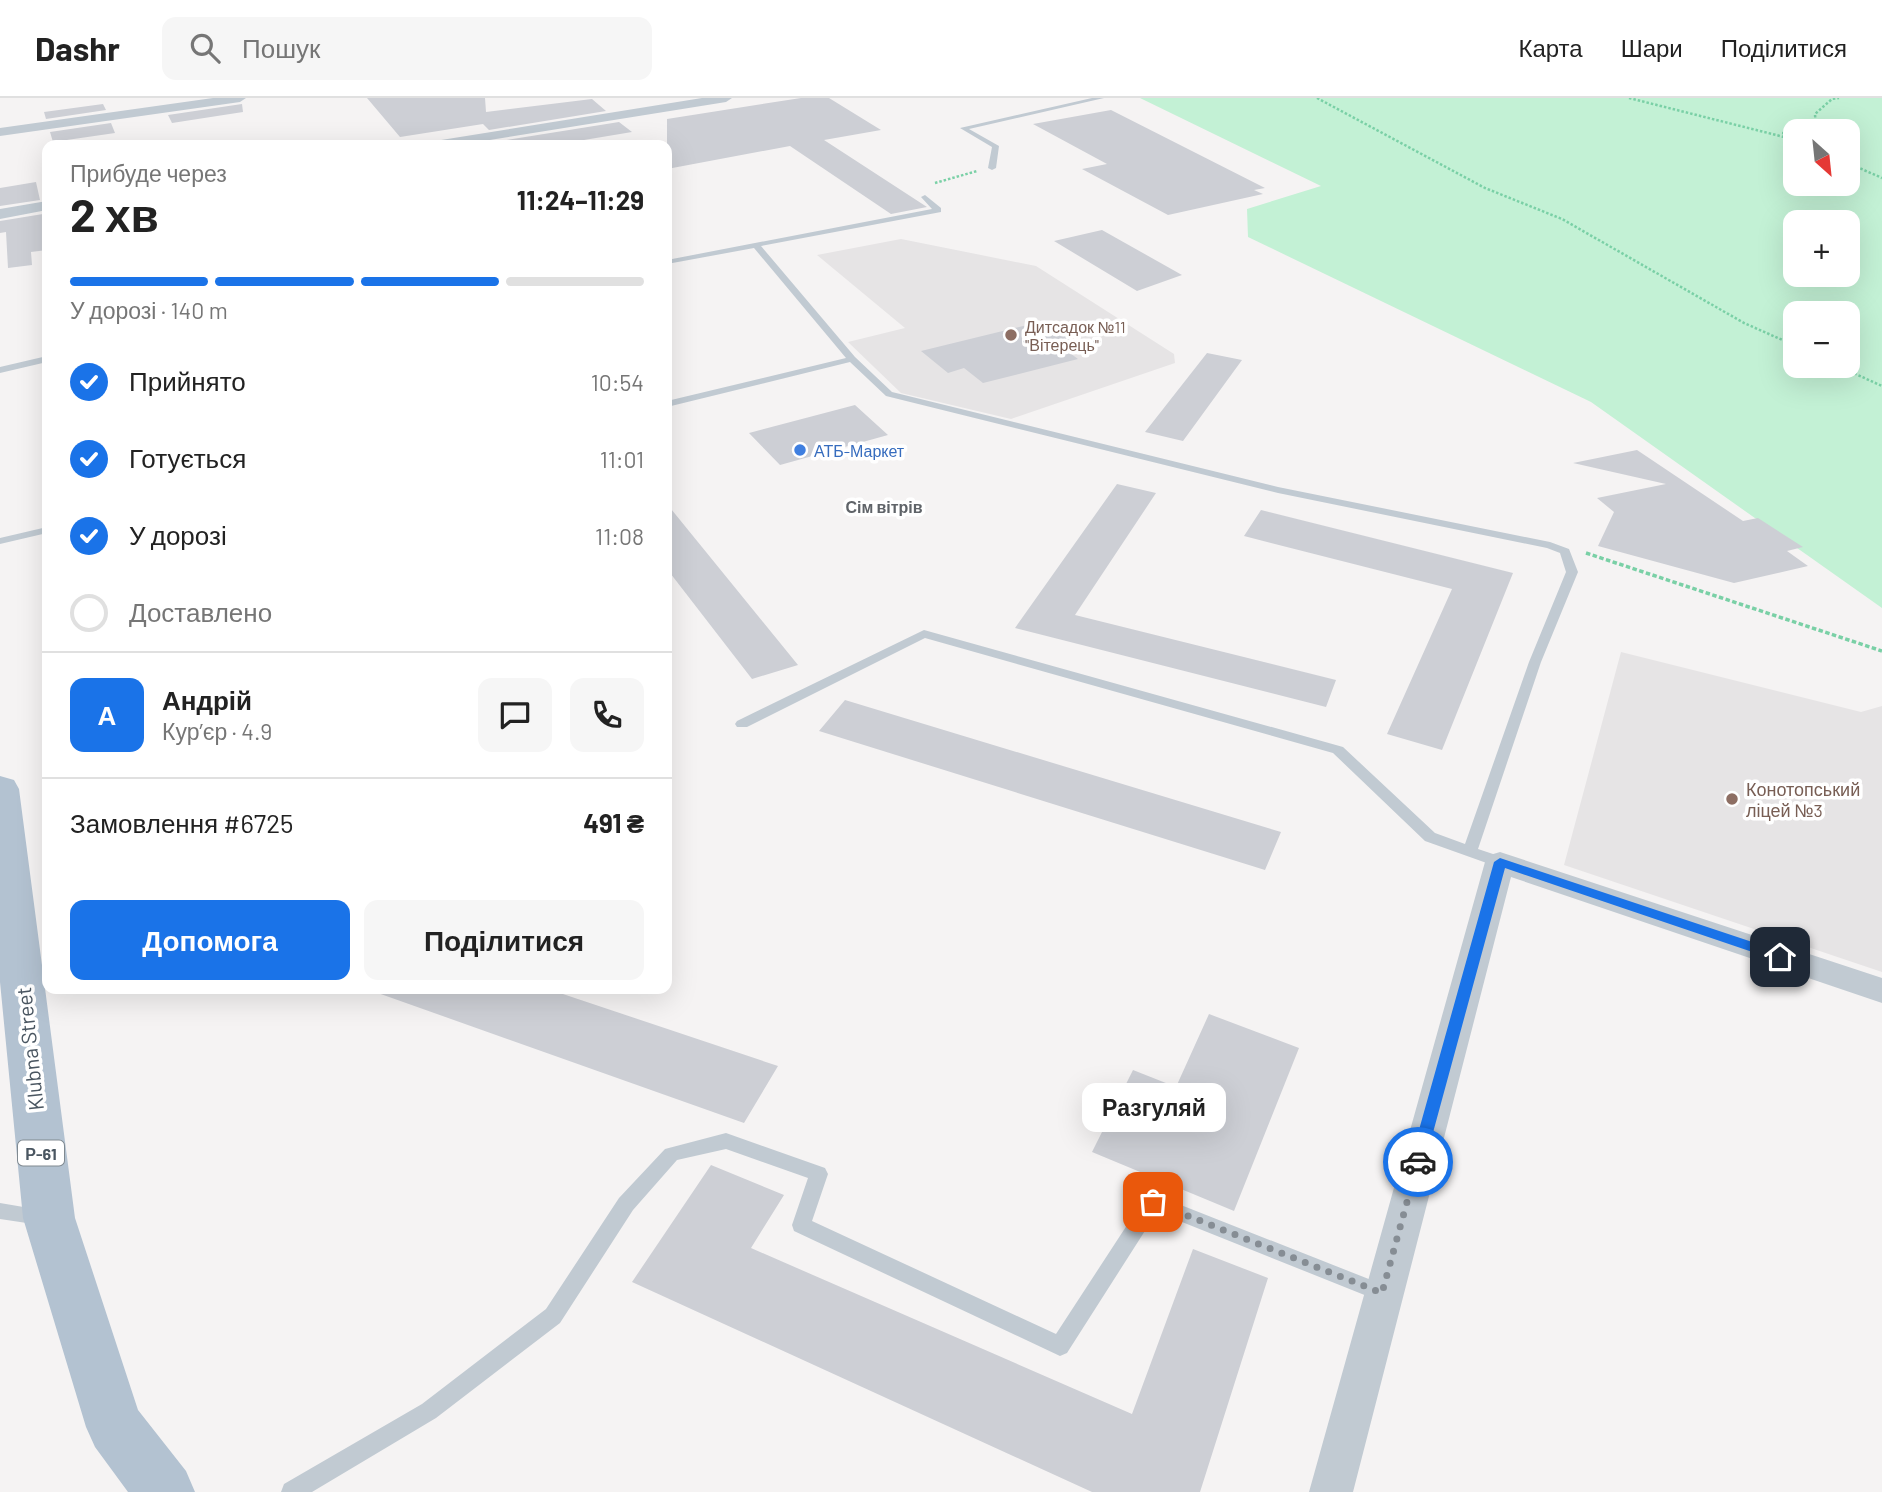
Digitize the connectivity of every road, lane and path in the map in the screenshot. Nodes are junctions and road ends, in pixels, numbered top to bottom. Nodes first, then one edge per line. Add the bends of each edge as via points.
1 (240, 98) edge
2 (726, 98) edge
3 (1101, 98) edge
4 (1317, 98) edge
5 (1332, 98) edge
6 (1629, 98) edge
7 (1839, 98) edge
8 (1329, 105) junction
9 (1815, 119) edge
10 (0, 132) edge
11 (1774, 133) junction
12 (1783, 133) edge
13 (1783, 136) edge
14 (466, 140) edge
15 (992, 168) joint
16 (1860, 168) edge
17 (1882, 178) edge
18 (926, 197) joint
19 (42, 207) edge
20 (0, 214) edge
21 (757, 247) junction
22 (672, 261) edge
23 (1783, 340) edge
24 (852, 359) junction
25 (42, 360) edge
26 (0, 370) edge
27 (1860, 376) edge
28 (1882, 386) edge
29 (672, 403) edge
30 (42, 531) edge
31 (0, 541) edge
32 (1565, 551) junction
33 (1882, 651) edge
34 (742, 724) dead end
35 (0, 789) edge
36 (1485, 857) junction
37 (10, 973) edge
38 (1882, 991) edge
39 (0, 1212) edge
40 (48, 1218) junction
41 (1382, 1293) junction
42 (165, 1492) edge
43 (292, 1492) edge
44 (1331, 1492) edge

1 - 10 street
2 - 14 street
3 - 15 lane via 963,128 996,146
4 - 8 path
5 - 8 path
6 - 11 path
7 - 9 path via 1815,114
8 - 23 path via 1485,188 1562,219 1744,323
11 - 12 path
11 - 13 path
15 - 18 path via 937,182 923,191
16 - 17 path
18 - 21 lane via 938,210
19 - 20 street
21 - 22 lane
21 - 24 lane
24 - 29 lane
24 - 32 lane via 889,394 1278,490
25 - 26 lane
27 - 28 path
30 - 31 lane
32 - 33 path via 1612,561
32 - 36 lane via 1572,572 1535,662
34 - 36 lane via 924,634 1338,750 1430,837
35 - 37 main road, Klubna Street / Р-61
36 - 38 street
36 - 41 street
37 - 40 main road, Klubna Street / Р-61
39 - 40 lane
40 - 42 main road, Klubna Street / Р-61 via 115,1427
41 - 43 lane via 1153,1202 1060,1346 801,1225 819,1174 726,1141 671,1154 626,1204 553,1316 429,1411
41 - 44 street

